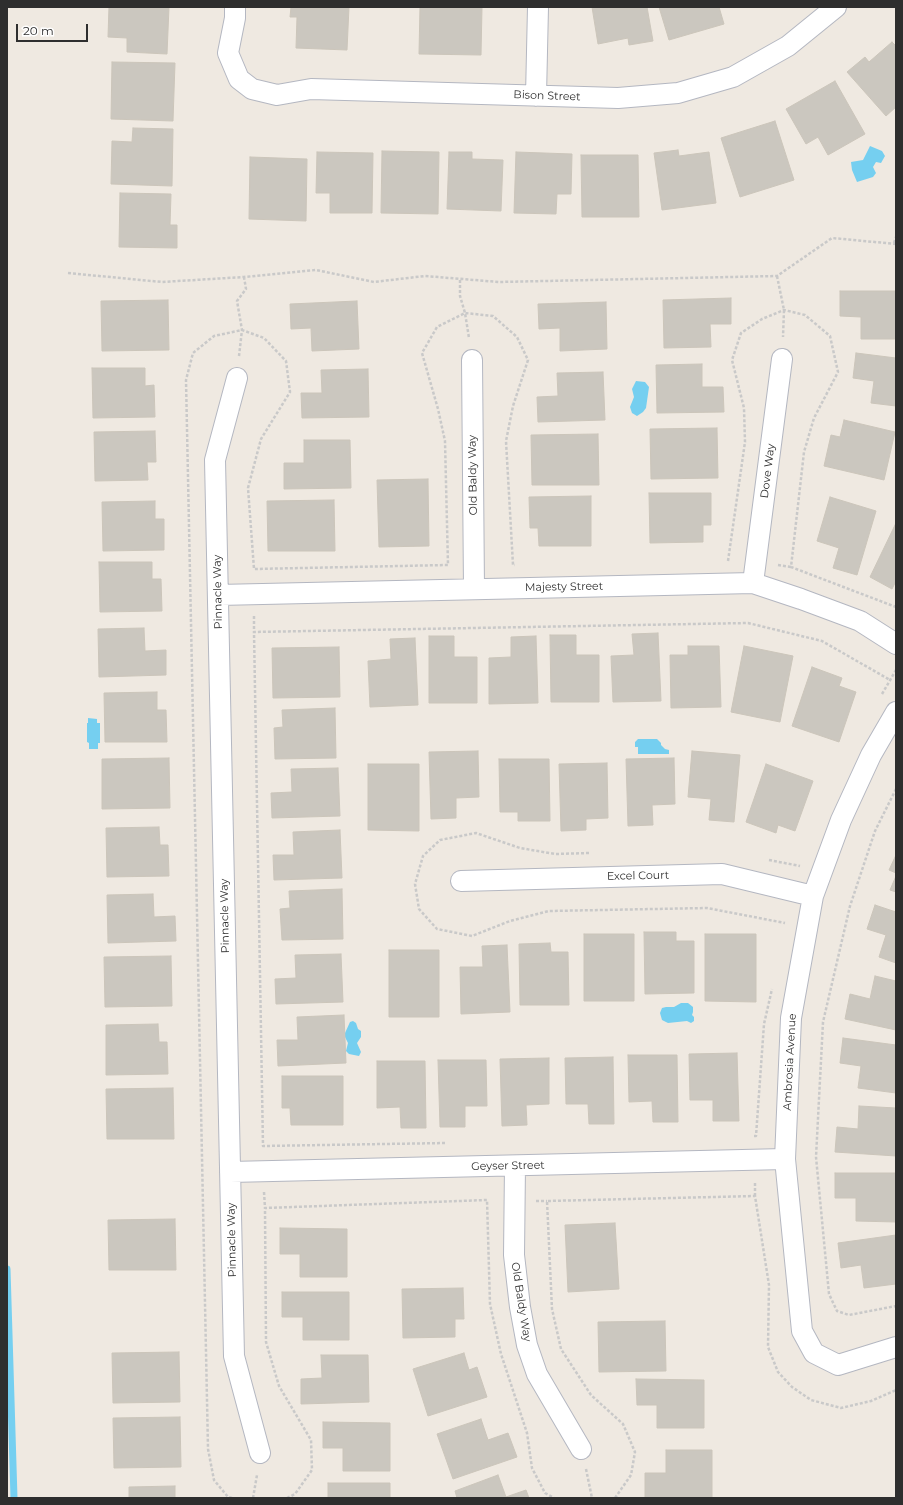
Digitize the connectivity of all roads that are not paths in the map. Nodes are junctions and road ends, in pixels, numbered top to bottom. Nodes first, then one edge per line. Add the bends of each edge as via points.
1 (235, 7) edge
2 (538, 7) edge
3 (836, 7) edge
4 (536, 96) junction
5 (782, 359) road end
6 (472, 360) road end
7 (237, 378) road end
8 (753, 583) junction
9 (474, 589) junction
10 (218, 595) junction
11 (896, 644) edge
12 (896, 712) edge
13 (461, 881) dead end
14 (813, 896) junction
15 (785, 1159) junction
16 (515, 1166) junction
17 (230, 1172) junction
18 (896, 1347) edge
19 (581, 1449) road end
20 (260, 1454) dead end

1 - 4 street, Bison Street via 228,53 239,79 252,89 276,95 311,89
2 - 4 street
3 - 4 street, Bison Street via 788,46 733,77 678,93 618,98
5 - 8 street, Dove Way
6 - 9 street, Old Baldy Way
7 - 10 street, Pinnacle Way via 215,460
8 - 9 street, Majesty Street
8 - 11 street, Majesty Street via 860,621
9 - 10 street, Majesty Street
10 - 17 street, Pinnacle Way
12 - 14 street, Ambrosia Avenue via 871,755 841,820
13 - 14 street, Excel Court via 722,874
14 - 15 street, Ambrosia Avenue via 791,1018
15 - 16 street, Geyser Street
15 - 18 street, Ambrosia Avenue via 802,1331 814,1353 838,1366
16 - 17 street, Geyser Street
16 - 19 street, Old Baldy Way via 514,1255 527,1345 537,1374
17 - 20 street, Pinnacle Way via 234,1356

